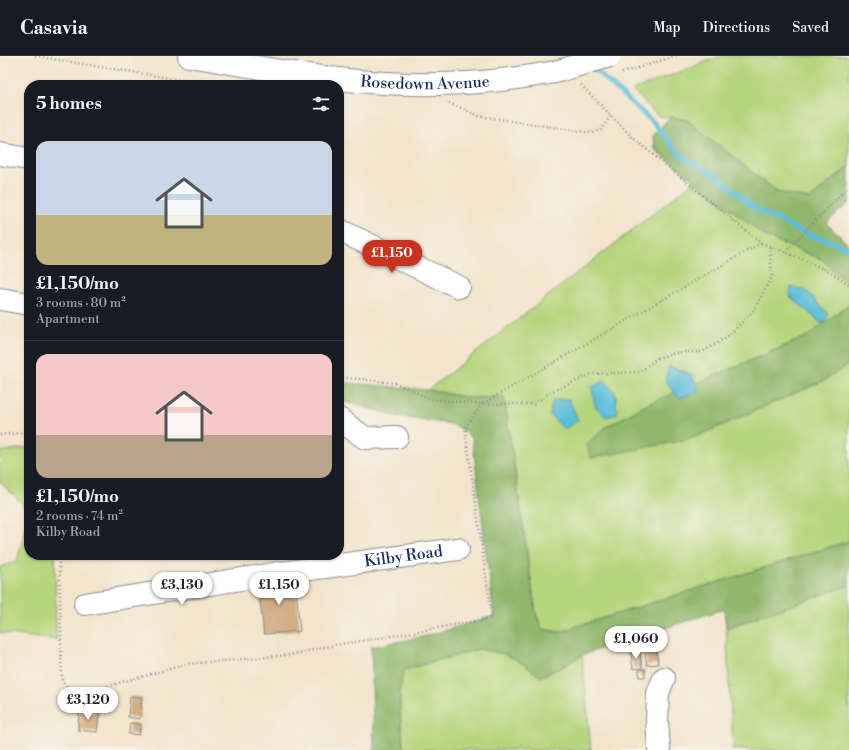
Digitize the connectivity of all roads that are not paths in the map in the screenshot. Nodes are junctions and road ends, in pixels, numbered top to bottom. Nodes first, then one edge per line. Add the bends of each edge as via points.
1 (189, 56) edge
2 (614, 62) edge
3 (0, 154) edge
4 (24, 158) edge
5 (344, 232) edge
6 (459, 287) dead end
7 (0, 300) edge
8 (24, 303) edge
9 (344, 423) edge
10 (397, 437) dead end
11 (458, 549) dead end
12 (344, 559) edge
13 (330, 560) edge
14 (272, 565) edge
15 (85, 604) dead end
16 (664, 678) dead end
17 (659, 750) edge

1 - 2 street, Rosedown Avenue, bridge via 335,78 411,84 486,82
3 - 4 street
5 - 6 street
7 - 8 street
9 - 10 street via 365,438
11 - 12 street, Kilby Road
13 - 14 street, Kilby Road
14 - 15 street, Kilby Road
16 - 17 street via 658,693

